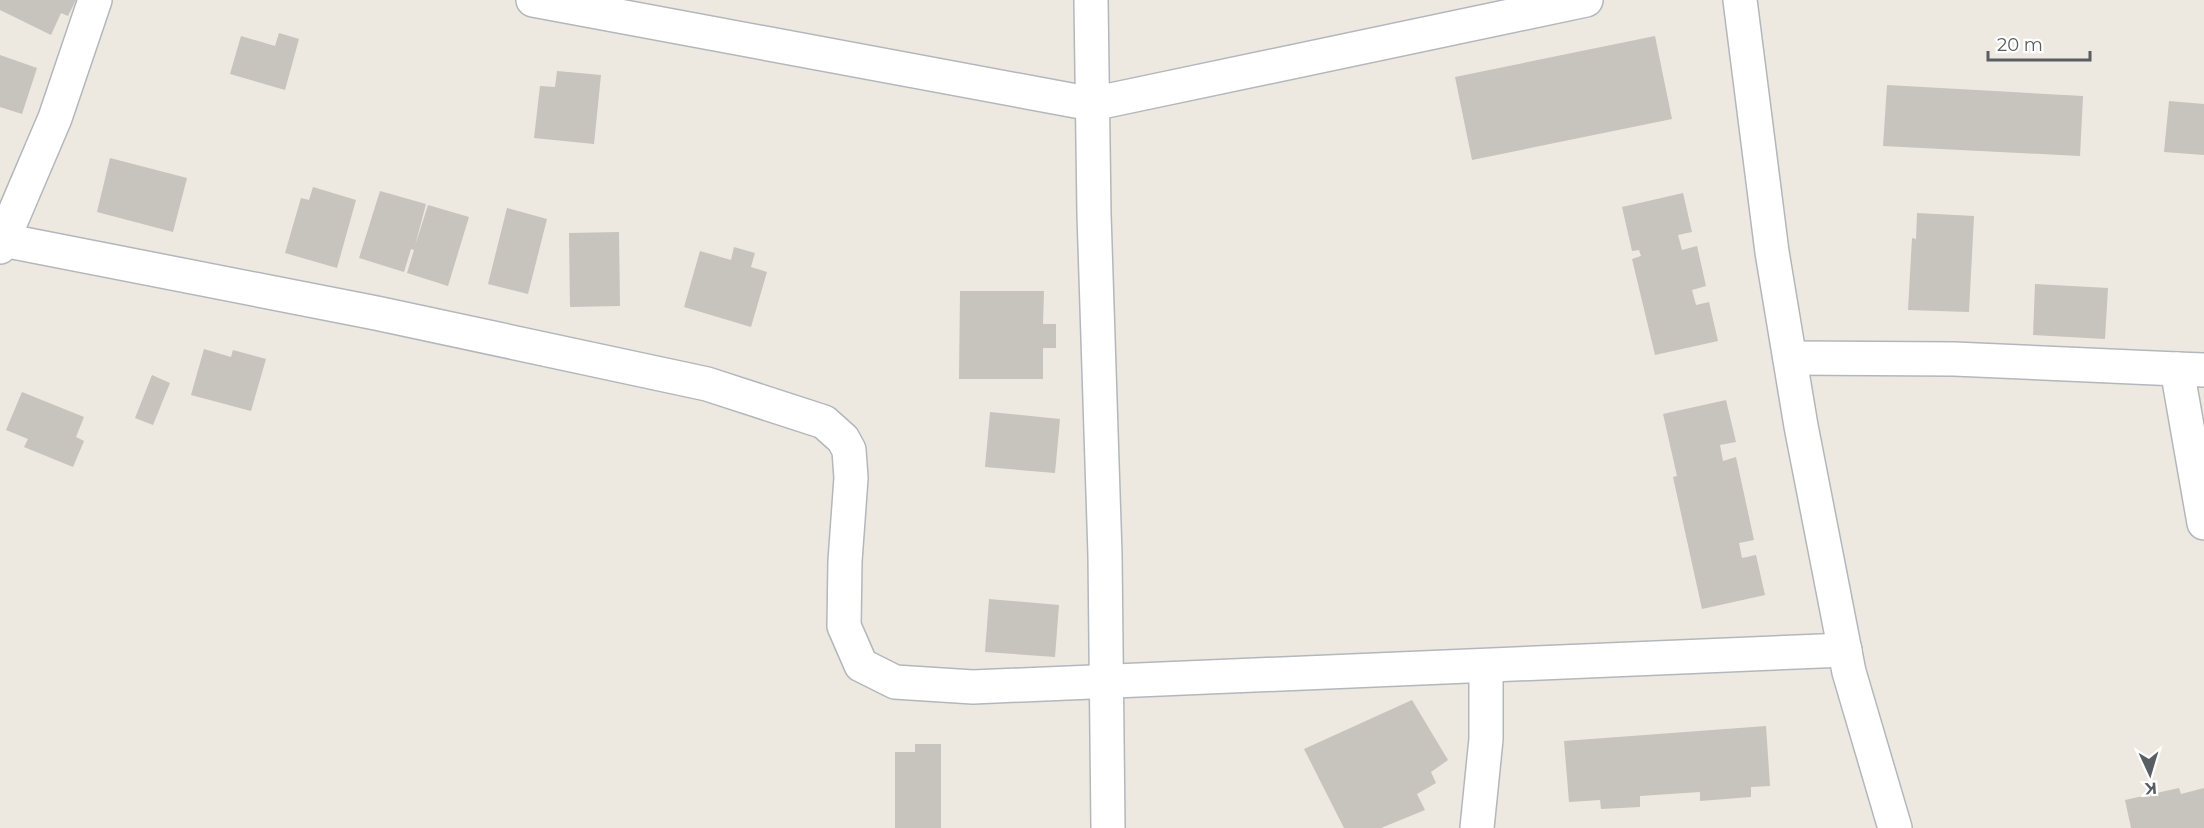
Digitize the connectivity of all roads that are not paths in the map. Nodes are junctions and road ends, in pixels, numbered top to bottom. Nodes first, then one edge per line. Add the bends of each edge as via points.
1 (95, 0) edge
2 (533, 0) edge
3 (1091, 0) edge
4 (1586, 0) edge
5 (1740, 0) edge
6 (1092, 104) junction
7 (2, 243) edge
8 (1790, 358) junction
9 (2190, 369) edge
10 (2204, 523) edge
11 (1845, 650) junction
12 (1486, 666) junction
13 (1106, 682) junction
14 (1108, 828) edge
15 (1477, 828) edge
16 (1895, 828) edge

1 - 7 street via 55,118
2 - 6 street
3 - 6 street
4 - 6 street
5 - 8 street via 1772,252
6 - 13 street
7 - 13 street via 376,314 706,384 824,422 849,450 844,626 861,664 895,682 973,687
8 - 9 street via 1954,359
8 - 11 street
9 - 10 street
11 - 12 street
11 - 16 street
12 - 13 street
12 - 15 street via 1486,739
13 - 14 street

